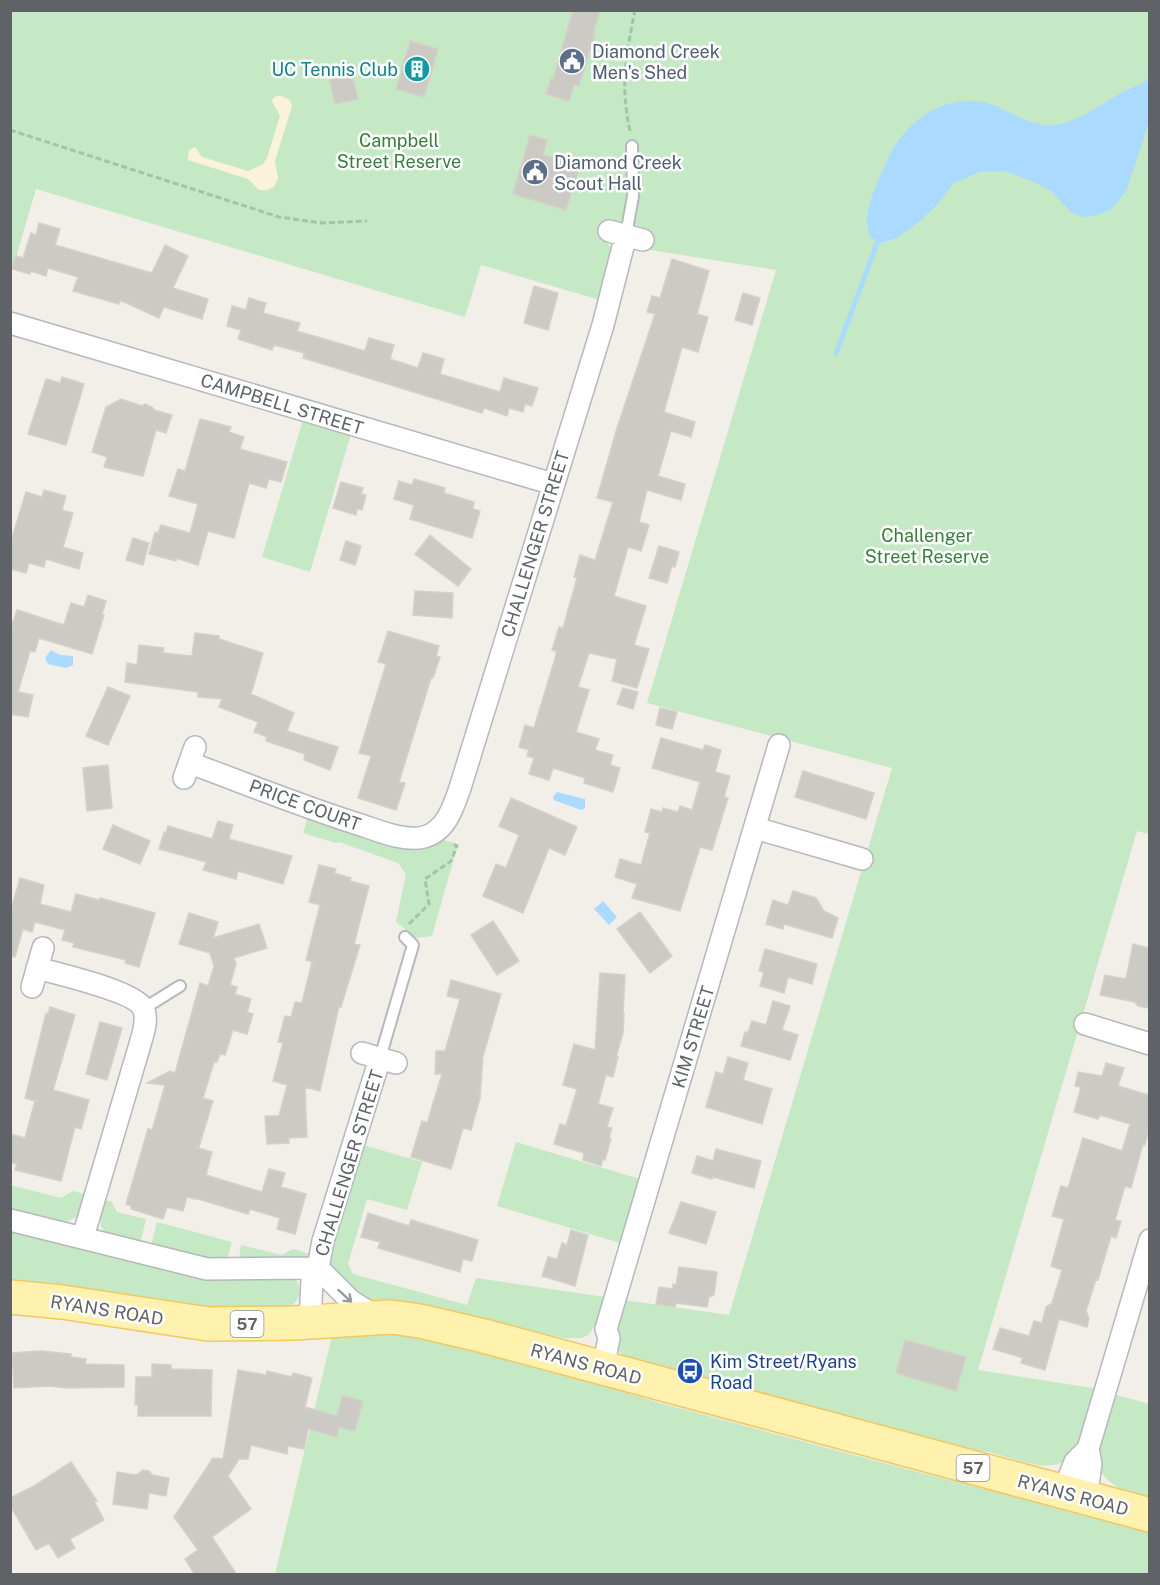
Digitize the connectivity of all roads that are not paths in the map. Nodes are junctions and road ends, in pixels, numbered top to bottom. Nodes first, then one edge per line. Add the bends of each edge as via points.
1 (632, 146) dead end
2 (626, 236) joint
3 (10, 323) edge
4 (553, 484) junction
5 (779, 745) dead end
6 (189, 763) dead end
7 (755, 828) junction
8 (422, 838) joint
9 (862, 859) dead end
10 (405, 937) dead end
11 (425, 944) dead end
12 (413, 945) junction
13 (43, 948) dead end
14 (180, 986) dead end
15 (143, 1009) junction
16 (1085, 1024) dead end
17 (1149, 1044) edge
18 (380, 1058) joint
19 (10, 1220) edge
20 (82, 1237) junction
21 (1149, 1240) edge
22 (318, 1268) junction
23 (10, 1297) edge
24 (378, 1317) junction
25 (317, 1321) junction
26 (595, 1366) junction
27 (1075, 1495) junction
28 (1149, 1515) edge

1 - 2 lane via 633,196
2 - 4 street, CHALLENGER STREET via 603,325
3 - 4 street, CAMPBELL STREET
4 - 8 street, CHALLENGER STREET via 454,804 442,826
5 - 7 street, KIM STREET
6 - 8 street, PRICE COURT via 320,812 400,836
7 - 9 street
7 - 26 street, KIM STREET via 606,1329 592,1345
10 - 12 lane
11 - 12 lane
12 - 18 lane, CHALLENGER STREET
13 - 15 street via 35,978 124,994 138,1001
14 - 15 lane
15 - 20 street via 141,1041
16 - 17 street
18 - 22 street, CHALLENGER STREET
19 - 20 street
20 - 22 street via 207,1269
21 - 27 street via 1088,1449 1075,1462
22 -> 24 street, CHALLENGER STREET via 351,1301
22 - 25 street, CHALLENGER STREET via 312,1280
23 - 25 main road, RYANS ROAD / 57 via 207,1324
24 - 25 main road, RYANS ROAD / 57
24 - 26 main road, RYANS ROAD / 57 via 436,1325
26 - 27 main road, RYANS ROAD / 57
27 - 28 main road, RYANS ROAD / 57

